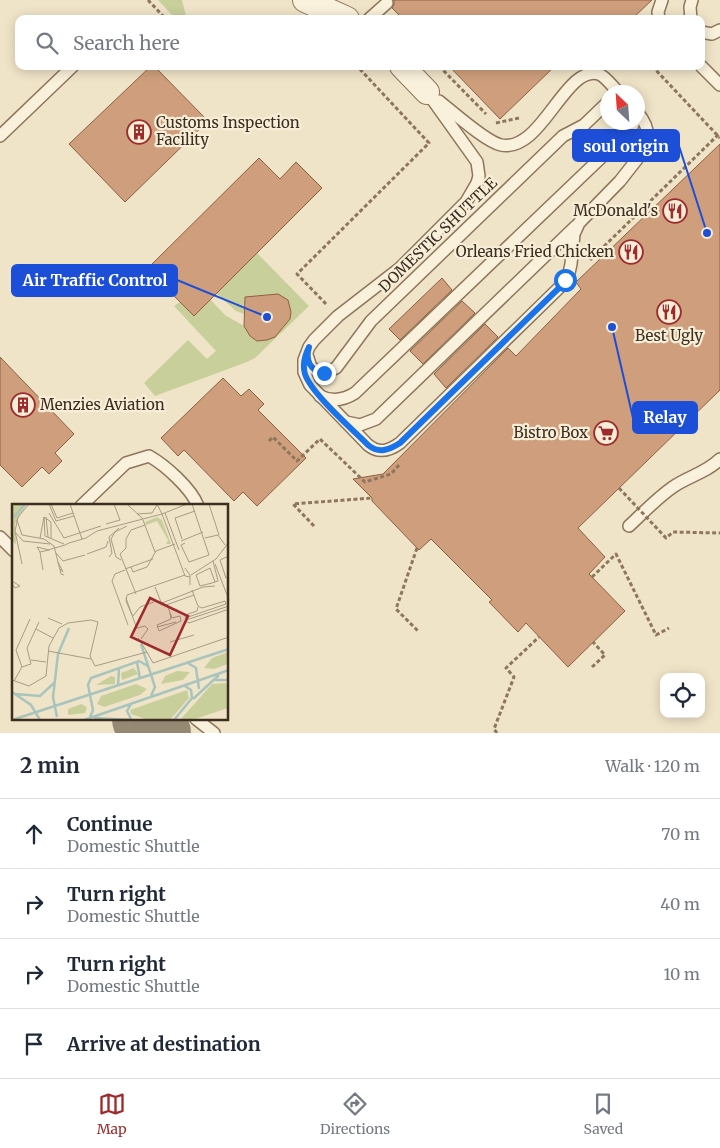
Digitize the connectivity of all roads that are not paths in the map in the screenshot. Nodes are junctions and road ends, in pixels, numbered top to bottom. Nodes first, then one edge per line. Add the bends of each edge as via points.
1 (305, 0) edge
2 (662, 0) edge
3 (692, 0) edge
4 (387, 2) dead end
5 (339, 15) edge
6 (373, 15) edge
7 (658, 15) edge
8 (691, 15) edge
9 (720, 30) edge
10 (705, 34) edge
11 (705, 68) edge
12 (69, 70) edge
13 (406, 70) edge
14 (705, 70) edge
15 (720, 73) edge
16 (604, 78) junction
17 (607, 85) edge
18 (611, 85) edge
19 (720, 85) edge
20 (427, 92) junction
21 (600, 110) edge
22 (645, 126) edge
23 (629, 130) edge
24 (0, 136) edge
25 (579, 223) junction
26 (309, 347) junction
27 (319, 395) junction
28 (343, 420) junction
29 (720, 459) edge
30 (82, 504) edge
31 (197, 504) edge
32 (629, 526) dead end
33 (0, 537) edge
34 (12, 549) edge
35 (197, 720) edge
36 (214, 733) edge

1 - 5 street
2 - 7 lane
3 - 8 lane
4 - 6 lane
9 - 10 lane
11 - 15 lane
12 - 24 lane
13 - 20 street
14 - 19 lane
16 - 17 lane
16 - 18 lane
16 - 20 lane via 593,73 579,79 529,136 510,145 492,141
20 - 26 lane via 476,162 479,168 477,184 466,202 400,268 338,316
21 - 26 lane, DOMESTIC SHUTTLE via 584,125 563,136 371,321 336,368 324,373 315,371 307,357
22 - 25 lane via 648,131 645,148 620,181
23 - 27 lane via 354,393 337,400
25 - 28 lane via 376,419 360,425
25 - 28 lane via 574,234 569,272 561,286 400,443 388,450 377,450
26 - 27 lane via 304,372
27 - 28 lane
29 - 32 lane via 707,470 666,492
30 - 31 lane via 126,463 148,456 160,463
33 - 34 lane
35 - 36 lane

